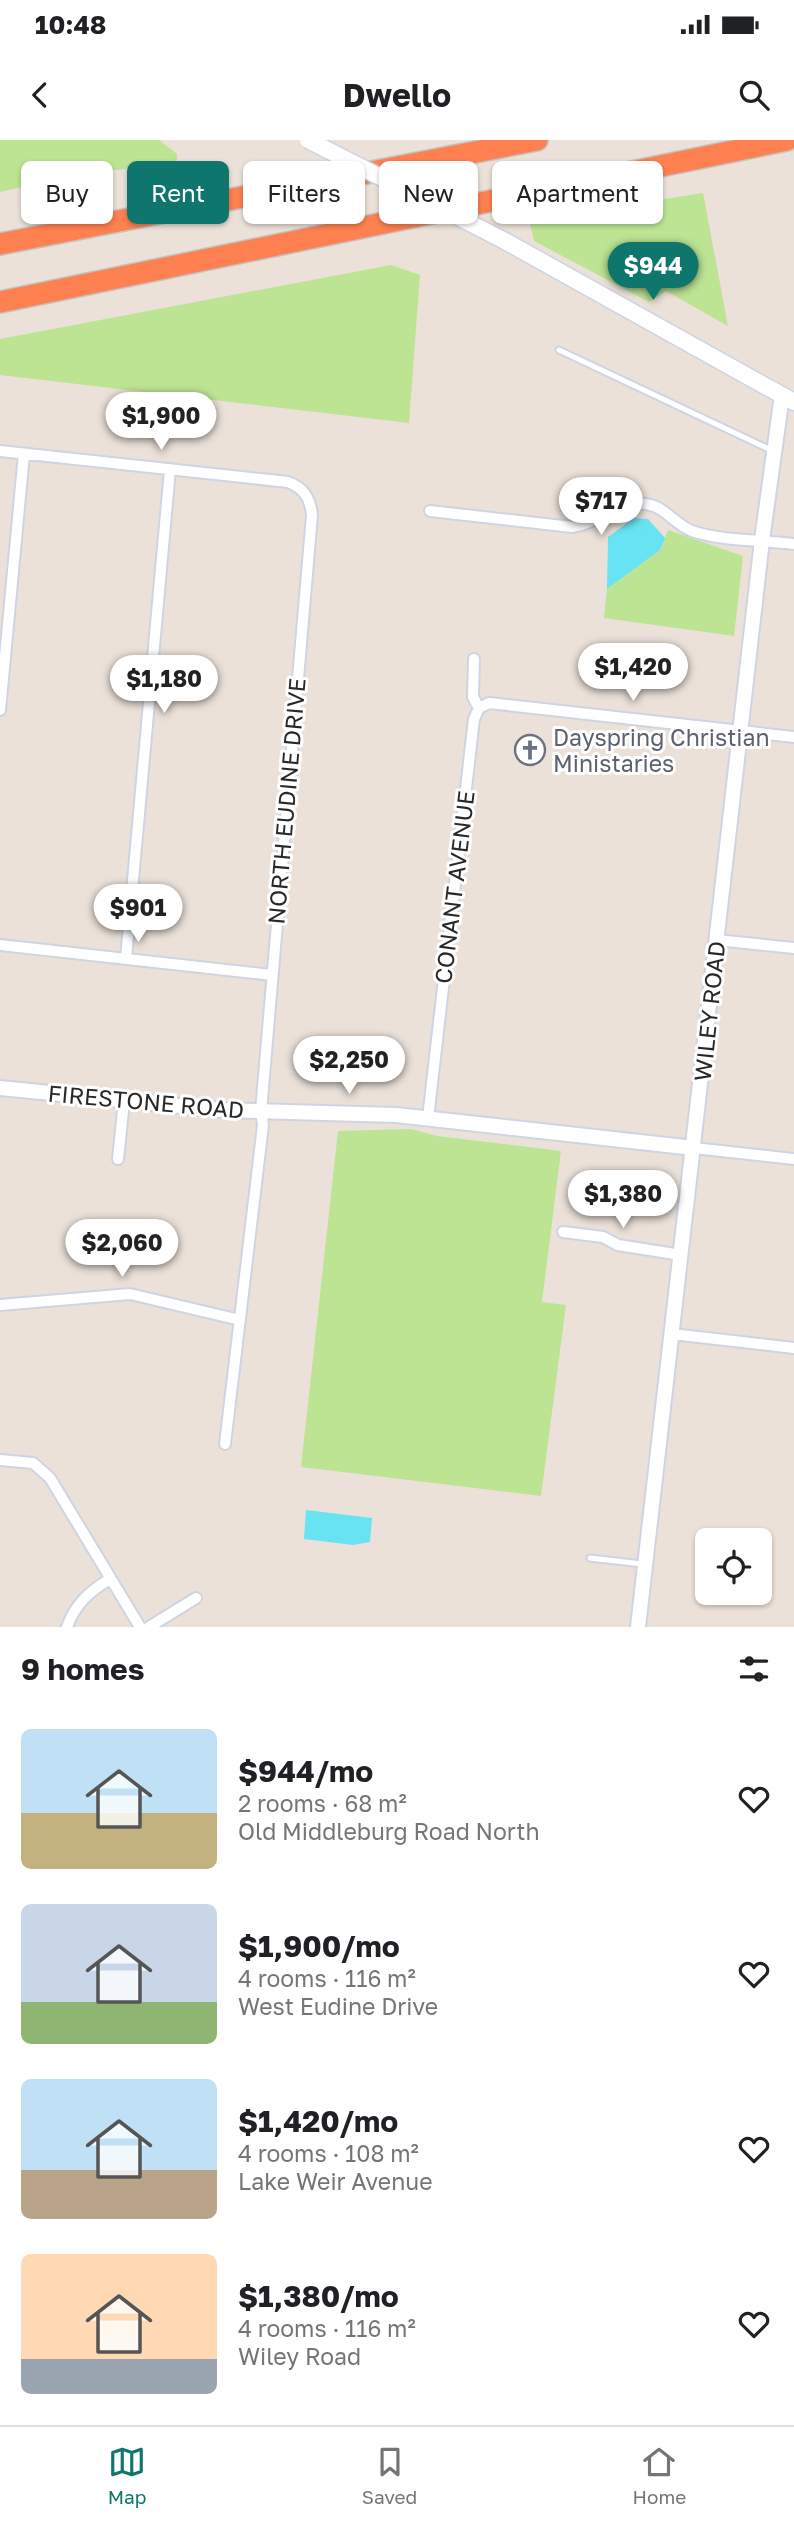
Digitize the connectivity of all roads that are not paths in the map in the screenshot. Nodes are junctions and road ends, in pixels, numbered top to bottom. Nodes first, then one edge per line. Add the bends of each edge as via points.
1 (307, 140) edge
2 (537, 140) edge
3 (787, 140) edge
4 (0, 244) edge
5 (0, 302) edge
6 (559, 351) dead end
7 (788, 399) edge
8 (0, 451) edge
9 (773, 451) junction
10 (24, 454) junction
11 (170, 469) junction
12 (430, 511) dead end
13 (762, 540) junction
14 (794, 544) edge
15 (474, 659) dead end
16 (479, 708) junction
17 (0, 710) edge
18 (742, 730) junction
19 (794, 737) edge
20 (717, 940) junction
21 (0, 945) edge
22 (794, 948) edge
23 (126, 958) junction
24 (272, 975) junction
25 (0, 1088) edge
26 (124, 1101) junction
27 (261, 1111) junction
28 (428, 1118) junction
29 (694, 1148) junction
30 (118, 1158) dead end
31 (794, 1159) edge
32 (563, 1232) dead end
33 (681, 1255) junction
34 (0, 1305) edge
35 (240, 1320) junction
36 (672, 1335) junction
37 (794, 1348) edge
38 (225, 1444) dead end
39 (0, 1460) edge
40 (590, 1558) dead end
41 (645, 1564) junction
42 (110, 1579) junction
43 (196, 1598) dead end
44 (67, 1627) edge
45 (140, 1627) edge
46 (149, 1627) edge
47 (638, 1627) edge

1 - 7 main road, bridge via 505,241
2 - 4 highway
3 - 5 highway
6 - 9 lane
7 - 9 street, WILEY ROAD
8 - 10 street
9 - 13 street, WILEY ROAD
10 - 11 street
10 - 17 street
11 - 23 street
11 - 24 street, NORTH EUDINE DRIVE via 288,482 305,493 312,515
12 - 13 street via 572,527 587,526 629,503 647,504 662,508 690,530
13 - 14 street
13 - 18 street, WILEY ROAD
15 - 16 street, CONANT AVENUE via 472,697
16 - 18 street via 489,703
16 - 28 street, CONANT AVENUE via 474,719
18 - 19 street
18 - 20 street, WILEY ROAD
20 - 22 street
20 - 29 street, WILEY ROAD
21 - 23 street
23 - 24 street
24 - 27 street, NORTH EUDINE DRIVE
25 - 26 street, FIRESTONE ROAD
26 - 27 street, FIRESTONE ROAD
26 - 30 street
27 - 28 street, FIRESTONE ROAD
27 - 35 street, NORTH EUDINE DRIVE
28 - 29 street, FIRESTONE ROAD
29 - 31 street, FIRESTONE ROAD
29 - 33 street, WILEY ROAD
32 - 33 street
33 - 36 street, WILEY ROAD
34 - 35 street via 130,1294
35 - 38 street, NORTH EUDINE DRIVE
36 - 37 street
36 - 41 street, WILEY ROAD
39 - 42 street via 21,1460 43,1470
40 - 41 lane
41 - 47 street, WILEY ROAD
42 - 44 street via 91,1590
42 - 45 street
43 - 46 street

